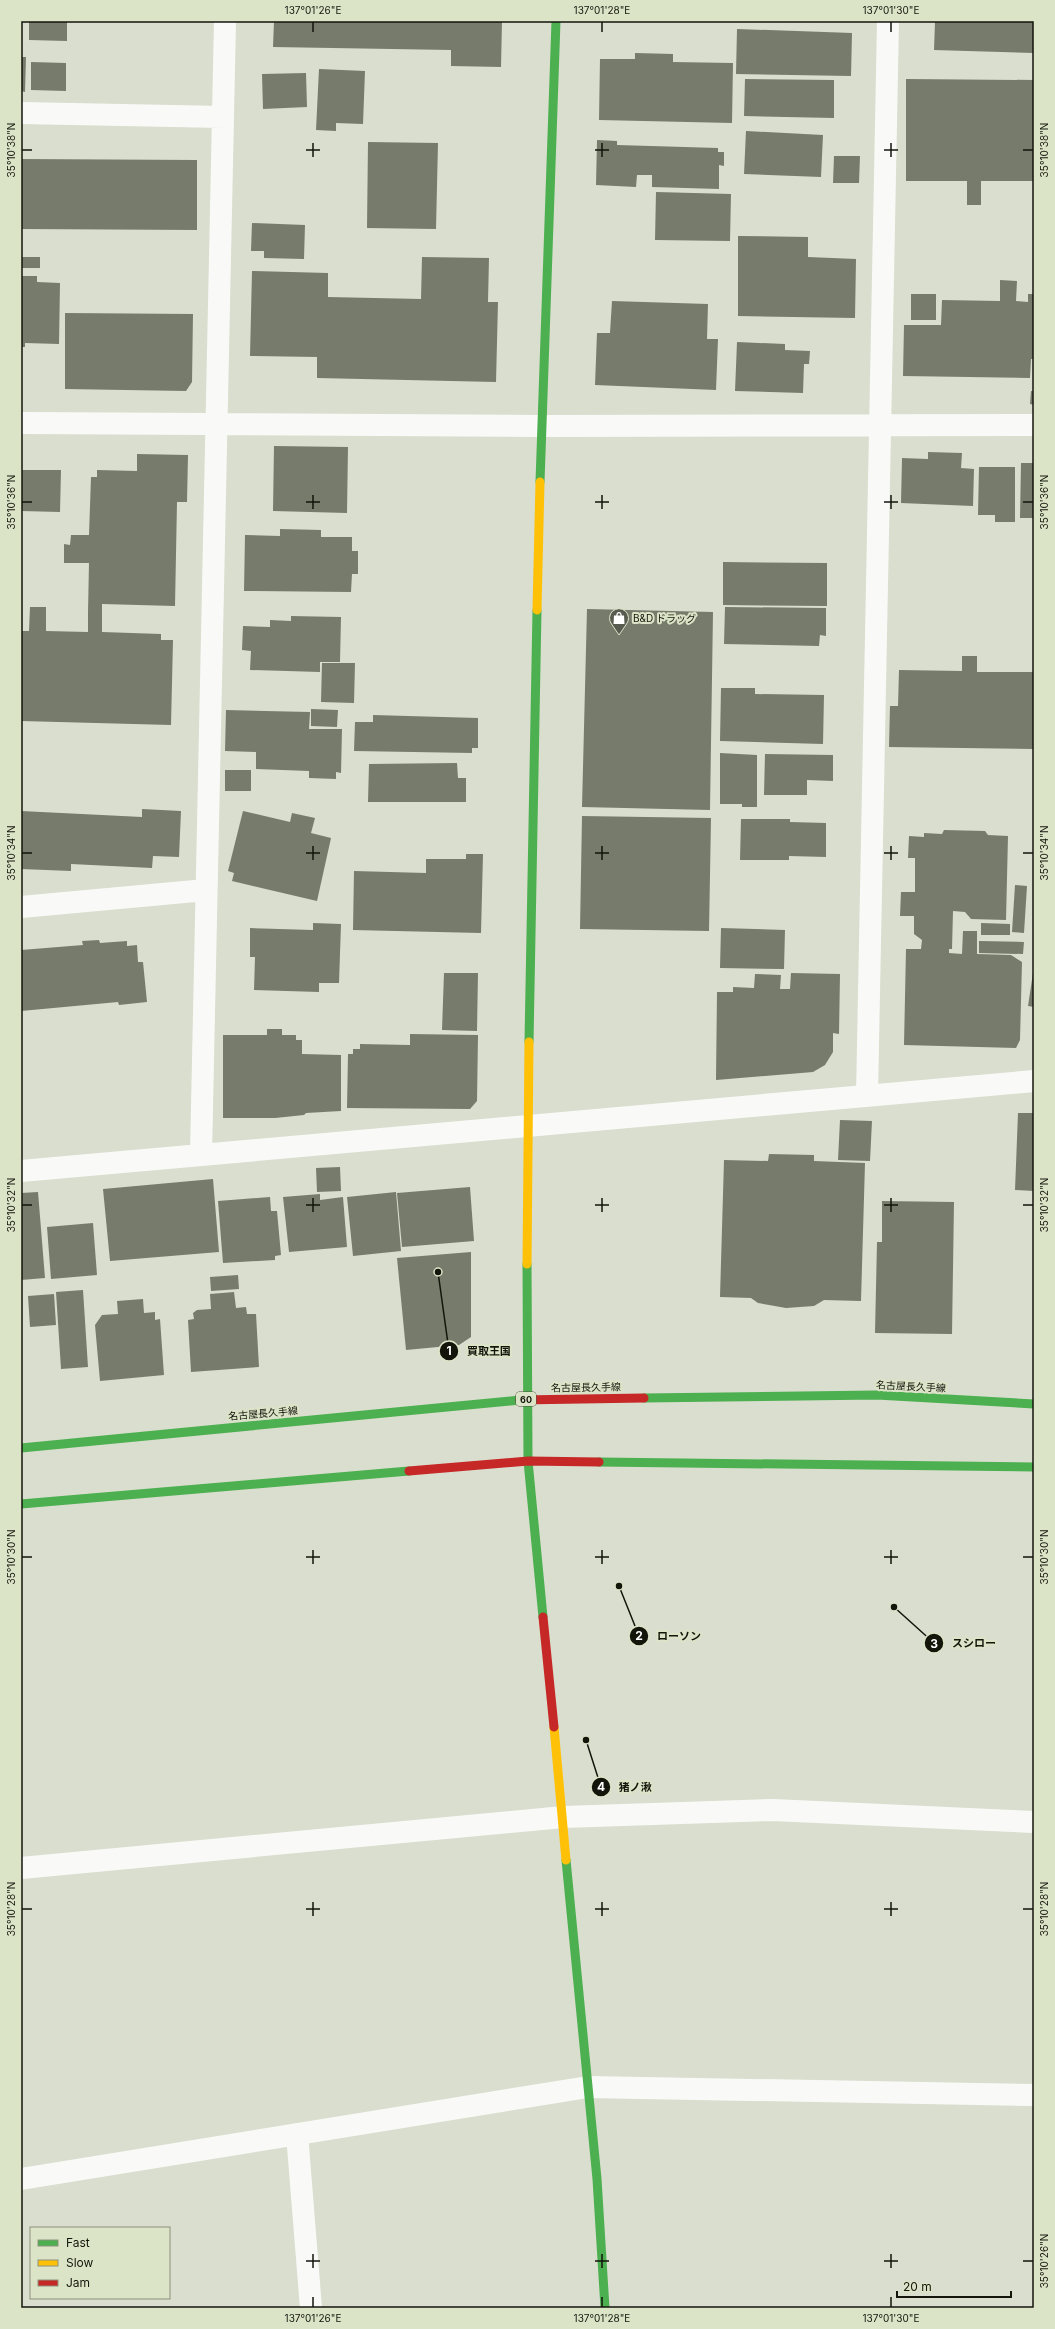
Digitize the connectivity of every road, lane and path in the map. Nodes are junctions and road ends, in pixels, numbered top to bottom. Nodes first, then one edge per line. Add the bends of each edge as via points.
1 (225, 21) edge
2 (556, 21) edge
3 (888, 21) edge
4 (21, 113) edge
5 (223, 117) junction
6 (21, 423) edge
7 (216, 425) junction
8 (1034, 425) edge
9 (541, 426) junction
10 (880, 426) junction
11 (206, 890) junction
12 (21, 907) edge
13 (1034, 1081) edge
14 (867, 1096) junction
15 (527, 1126) junction
16 (201, 1155) junction
17 (21, 1171) edge
18 (529, 1399) junction
19 (1034, 1404) edge
20 (21, 1448) edge
21 (528, 1461) junction
22 (1034, 1467) edge
23 (21, 1504) edge
24 (563, 1817) junction
25 (1034, 1822) edge
26 (21, 1868) edge
27 (588, 2087) junction
28 (1034, 2095) edge
29 (297, 2134) junction
30 (21, 2179) edge
31 (311, 2308) edge
32 (605, 2308) edge

1 - 5 street
2 - 9 street
3 - 10 street
4 - 5 street
5 - 7 street
6 - 7 street
7 - 9 street
7 - 11 street
8 - 10 street
9 - 10 street
9 - 15 street
10 - 14 street
11 - 12 street
11 - 16 street
13 - 14 street
14 - 15 street
15 - 16 street
15 - 18 street
16 - 17 street
18 - 19 street, 名古屋長久手線 / 60 via 877,1395
18 - 20 street, 名古屋長久手線 / 60
18 - 21 street
21 - 22 street
21 - 23 street
21 - 24 street
24 - 25 street via 773,1810
24 - 26 street
24 - 27 street
27 - 28 street
27 - 29 street
27 - 32 street via 598,2179
29 - 30 street
29 - 31 street

